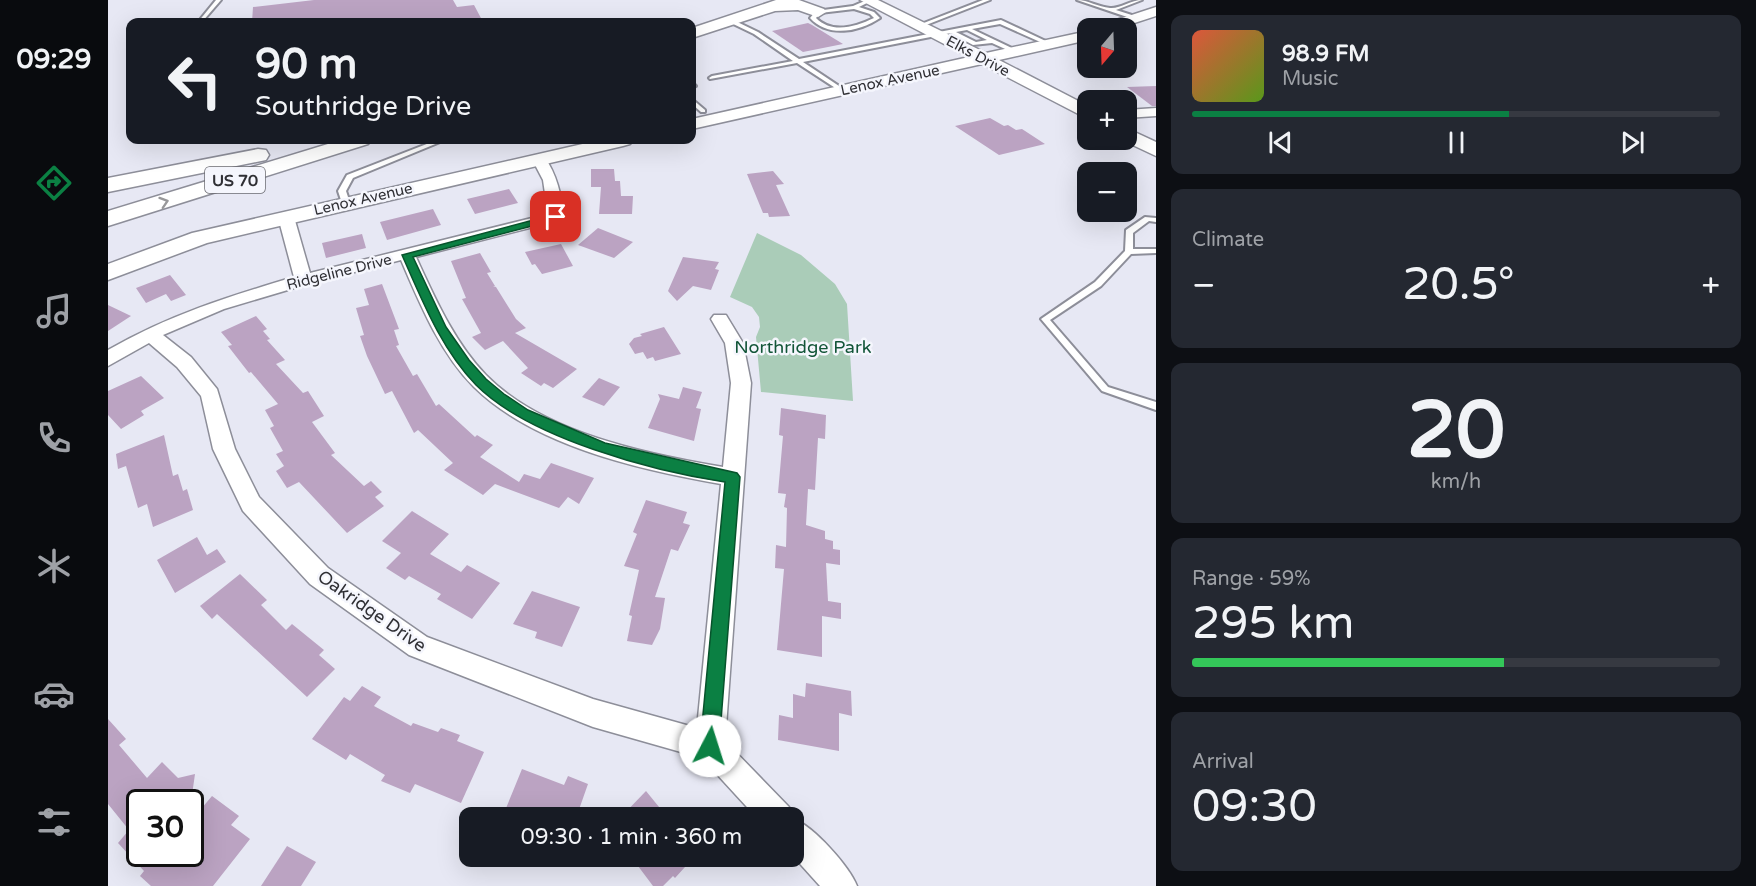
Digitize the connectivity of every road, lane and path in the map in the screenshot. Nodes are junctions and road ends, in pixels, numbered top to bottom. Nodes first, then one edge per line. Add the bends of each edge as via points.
1 (219, 0) edge
2 (791, 0) edge
3 (988, 0) edge
4 (1079, 0) edge
5 (1104, 0) edge
6 (1140, 0) edge
7 (743, 3) edge
8 (766, 3) edge
9 (863, 3) edge
10 (1093, 4) junction
11 (818, 7) edge
12 (1112, 10) junction
13 (1156, 11) edge
14 (203, 18) edge
15 (1136, 18) joint
16 (696, 19) edge
17 (729, 20) junction
18 (919, 26) junction
19 (966, 28) junction
20 (950, 31) junction
21 (696, 32) edge
22 (934, 33) junction
23 (1077, 38) edge
24 (992, 41) junction
25 (1049, 44) junction
26 (1016, 52) junction
27 (986, 59) junction
28 (797, 60) junction
29 (712, 78) dead end
30 (843, 91) junction
31 (696, 104) edge
32 (1077, 108) edge
33 (704, 111) dead end
34 (1156, 112) edge
35 (1137, 113) edge
36 (696, 123) edge
37 (1137, 140) edge
38 (295, 144) edge
39 (348, 144) edge
40 (432, 144) edge
41 (605, 144) edge
42 (1156, 150) edge
43 (258, 155) junction
44 (539, 159) junction
45 (108, 185) edge
46 (108, 201) edge
47 (346, 203) junction
48 (286, 217) junction
49 (108, 219) edge
50 (1156, 220) edge
51 (1156, 251) edge
52 (1129, 252) junction
53 (407, 255) junction
54 (108, 273) edge
55 (303, 280) junction
56 (720, 319) dead end
57 (150, 334) junction
58 (108, 359) edge
59 (1156, 406) edge
60 (732, 477) junction
61 (710, 746) junction
62 (768, 807) edge
63 (804, 845) edge
64 (841, 886) edge

1 - 14 lane
2 - 8 main road
3 - 18 lane
4 - 10 lane
5 - 10 lane
6 - 12 lane
7 - 8 main road
7 - 16 main road
8 - 11 main road
8 - 17 main road
9 - 11 lane
9 - 11 lane via 877,18 837,30 814,21
9 - 18 street, Elks Drive
10 - 12 lane
12 - 15 lane
13 - 15 street
17 - 21 main road
17 - 28 lane
18 - 22 street, Elks Drive
19 - 20 lane
19 - 24 lane
19 - 25 lane via 1001,22
20 - 22 lane
20 - 24 lane via 975,44
22 - 27 street, Elks Drive
22 - 28 lane
23 - 25 street, Lenox Avenue
24 - 26 lane
25 - 26 street, Lenox Avenue
26 - 27 street, Lenox Avenue
27 - 30 street, Lenox Avenue
27 - 32 street, Elks Drive
28 - 29 lane
28 - 30 lane
30 - 36 street, Lenox Avenue
31 - 33 lane
34 - 35 street
37 - 42 street
38 - 43 main road, US 70
49 -> 39 main road, US 70
40 - 47 lane via 350,177 342,191
41 - 44 street, Lenox Avenue
43 - 45 main road
43 - 46 main road, US 70
44 - 47 street, Lenox Avenue
44 - 53 street, Ridgeline Drive via 553,185 556,217
47 - 48 street, Lenox Avenue
48 - 54 street, Lenox Avenue via 200,238
48 - 55 street
50 - 52 lane via 1148,219 1129,232
51 - 52 lane
52 - 59 lane via 1098,284 1045,319 1104,389
53 - 55 street, Ridgeline Drive
53 - 60 street via 441,328 464,363 481,382 523,414 602,448
55 - 57 street, Ridgeline Drive via 218,305
56 - 60 street via 734,343 741,383
57 - 58 street, Ridgeline Drive
57 - 61 street, Oakridge Drive via 184,362 210,394 224,449 251,504 319,576 418,646 592,713
60 - 61 street
61 - 62 street
63 - 64 street

